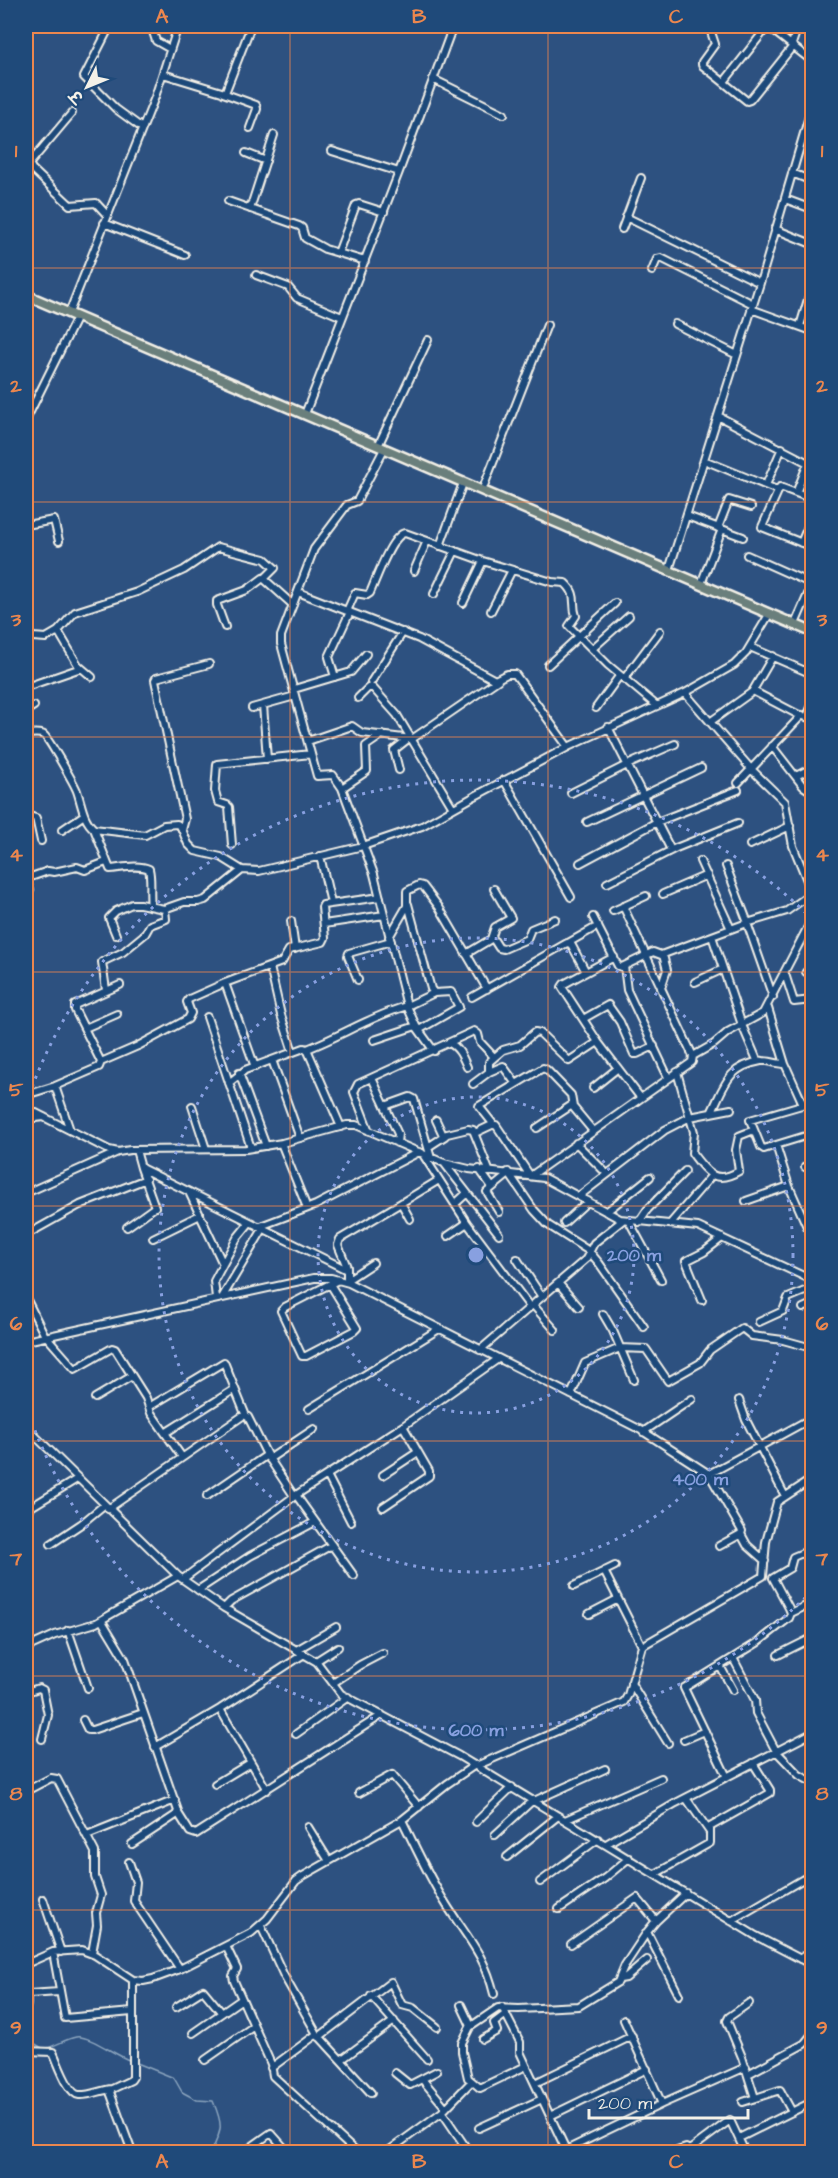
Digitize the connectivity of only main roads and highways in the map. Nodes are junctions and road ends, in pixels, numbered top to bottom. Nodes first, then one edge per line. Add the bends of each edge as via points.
1 (26, 295) edge
2 (813, 632) edge

1 - 2 main road

